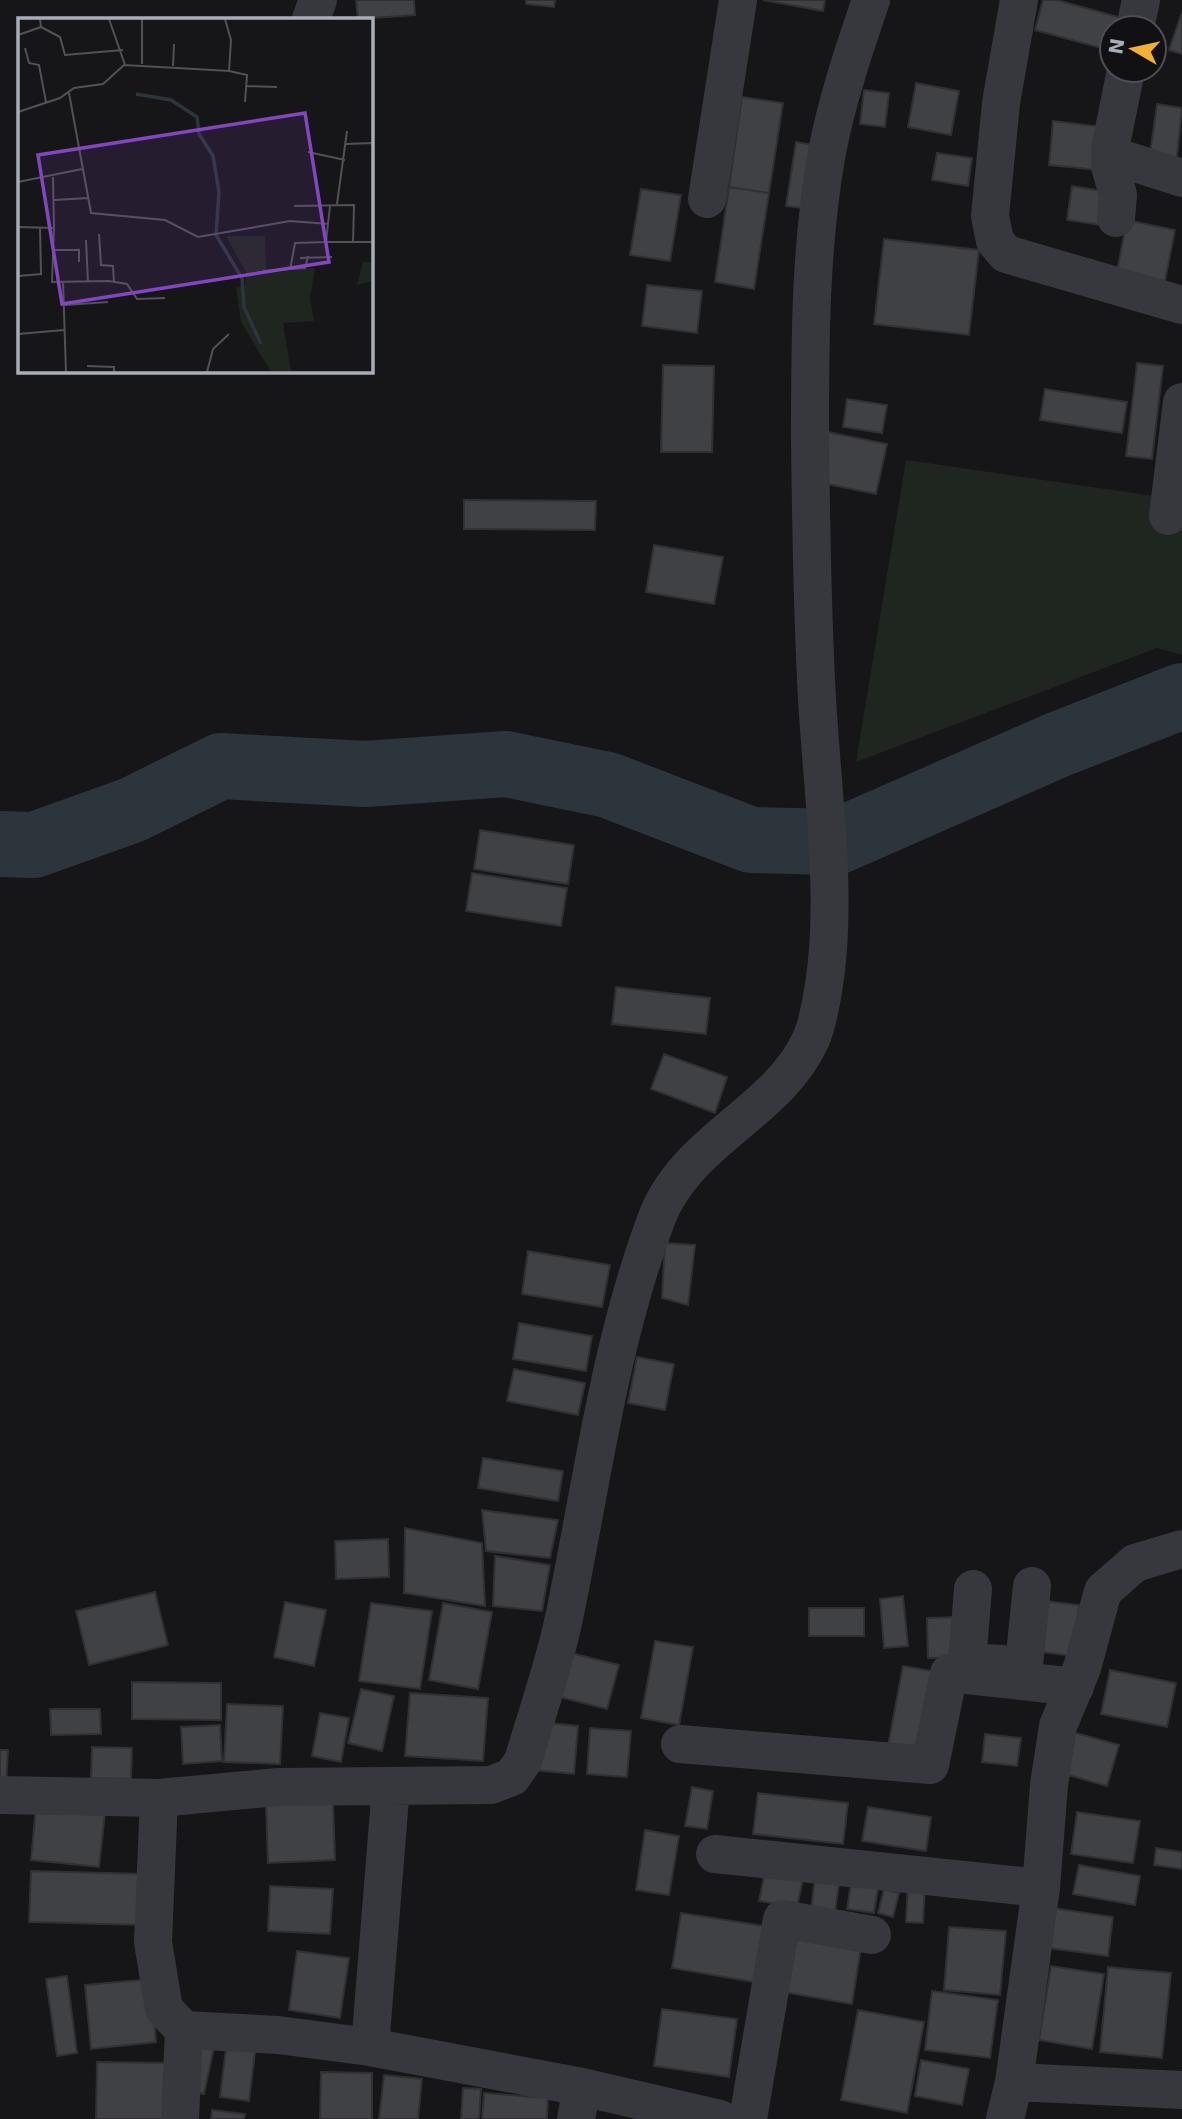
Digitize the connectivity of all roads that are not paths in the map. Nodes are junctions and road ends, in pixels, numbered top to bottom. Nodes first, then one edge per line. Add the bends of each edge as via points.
1 (318, 0) edge
2 (738, 0) edge
3 (871, 0) edge
4 (1019, 0) edge
5 (311, 18) edge
6 (1123, 84) edge
7 (1110, 155) junction
8 (1182, 178) edge
9 (708, 200) dead end
10 (1116, 218) dead end
11 (1182, 306) edge
12 (1182, 402) edge
13 (1168, 516) dead end
14 (1182, 1549) edge
15 (1032, 1586) dead end
16 (973, 1589) dead end
17 (1024, 1665) junction
18 (1079, 1677) junction
19 (680, 1744) dead end
20 (391, 1786) junction
21 (0, 1795) edge
22 (159, 1798) junction
23 (715, 1854) dead end
24 (1041, 1888) junction
25 (872, 1935) dead end
26 (184, 2030) junction
27 (370, 2047) junction
28 (1014, 2082) junction
29 (1182, 2090) edge
30 (579, 2103) edge
31 (180, 2119) edge
32 (720, 2119) edge
33 (748, 2119) edge
34 (1005, 2119) edge

1 - 5 street
2 - 9 street
3 - 20 street via 848,65 828,147 815,248 810,562 830,890 824,984 813,1036 782,1083 705,1149 672,1186 656,1218 609,1376 563,1623 523,1760 512,1777 491,1785
4 - 11 street via 1001,103 990,216 995,241 1006,254
6 - 7 street
7 - 8 street
7 - 10 street via 1118,195
12 - 13 street
14 - 18 street via 1135,1563 1103,1591
15 - 17 street
16 - 17 street via 967,1662
17 - 18 street
18 - 19 street via 949,1673 930,1765
18 - 24 street via 1058,1726
20 - 22 street via 278,1787
20 - 27 street
21 - 22 street
22 - 26 street via 153,1942 164,2009
23 - 24 street
24 - 28 street
25 - 33 street via 782,1919
26 - 27 street via 278,2035
26 - 31 street
27 - 30 street
28 - 29 street
28 - 34 street
30 - 32 street

